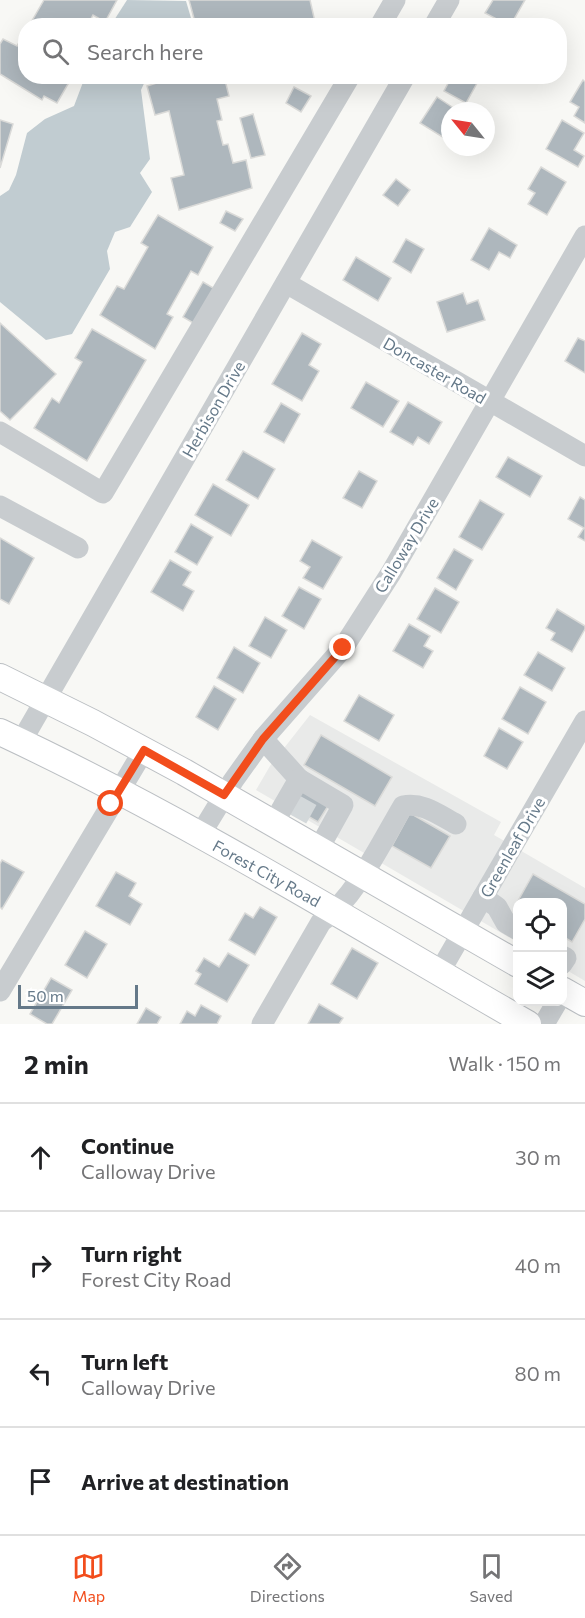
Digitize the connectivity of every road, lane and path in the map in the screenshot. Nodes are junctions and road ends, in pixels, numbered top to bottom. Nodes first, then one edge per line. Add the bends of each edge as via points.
1 (395, 0) edge
2 (449, 0) edge
3 (385, 18) edge
4 (439, 18) edge
5 (345, 84) edge
6 (400, 84) edge
7 (585, 236) edge
8 (286, 283) junction
9 (491, 402) junction
10 (0, 432) edge
11 (585, 456) edge
12 (0, 506) edge
13 (78, 548) dead end
14 (0, 677) edge
15 (45, 699) junction
16 (585, 721) edge
17 (11, 737) edge
18 (263, 739) junction
19 (144, 750) junction
20 (299, 778) junction
21 (119, 790) junction
22 (224, 795) junction
23 (273, 824) junction
24 (456, 824) dead end
25 (200, 835) junction
26 (318, 850) junction
27 (361, 876) junction
28 (483, 897) junction
29 (336, 912) junction
30 (513, 927) edge
31 (462, 932) junction
32 (513, 952) edge
33 (439, 973) junction
34 (0, 991) edge
35 (567, 993) edge
36 (585, 1003) edge
37 (554, 1006) edge
38 (262, 1024) edge
39 (528, 1024) edge
40 (543, 1024) edge

1 - 3 street
2 - 4 street
5 - 10 street via 103,493
6 - 8 street, Herbison Drive
7 - 9 street, Calloway Drive
8 - 9 street, Doncaster Road
8 - 15 street, Herbison Drive
9 - 11 street, Doncaster Road
9 - 18 street, Calloway Drive via 343,648
12 - 13 street
14 - 15 main road
15 - 17 street, Herbison Drive
15 - 19 main road
16 - 28 street, Greenleaf Drive
17 - 21 main road, Forest City Road
18 - 20 street
18 - 22 street, Calloway Drive
19 - 21 street
19 - 22 main road
20 - 23 street via 290,802
20 - 26 street via 343,805 326,822
21 - 25 main road, Forest City Road
21 - 34 street
22 - 23 main road
22 - 25 street, Calloway Drive
23 - 26 main road
24 - 27 street via 423,806 403,806
25 - 29 main road, Forest City Road
26 - 27 main road
27 - 29 street
27 - 31 main road
28 - 30 street
28 - 31 street, Greenleaf Drive
29 - 33 main road, Forest City Road
29 - 38 street via 321,922
31 - 32 main road
31 - 33 street, Greenleaf Drive
33 - 39 main road, Forest City Road
35 - 36 main road
37 - 40 street

